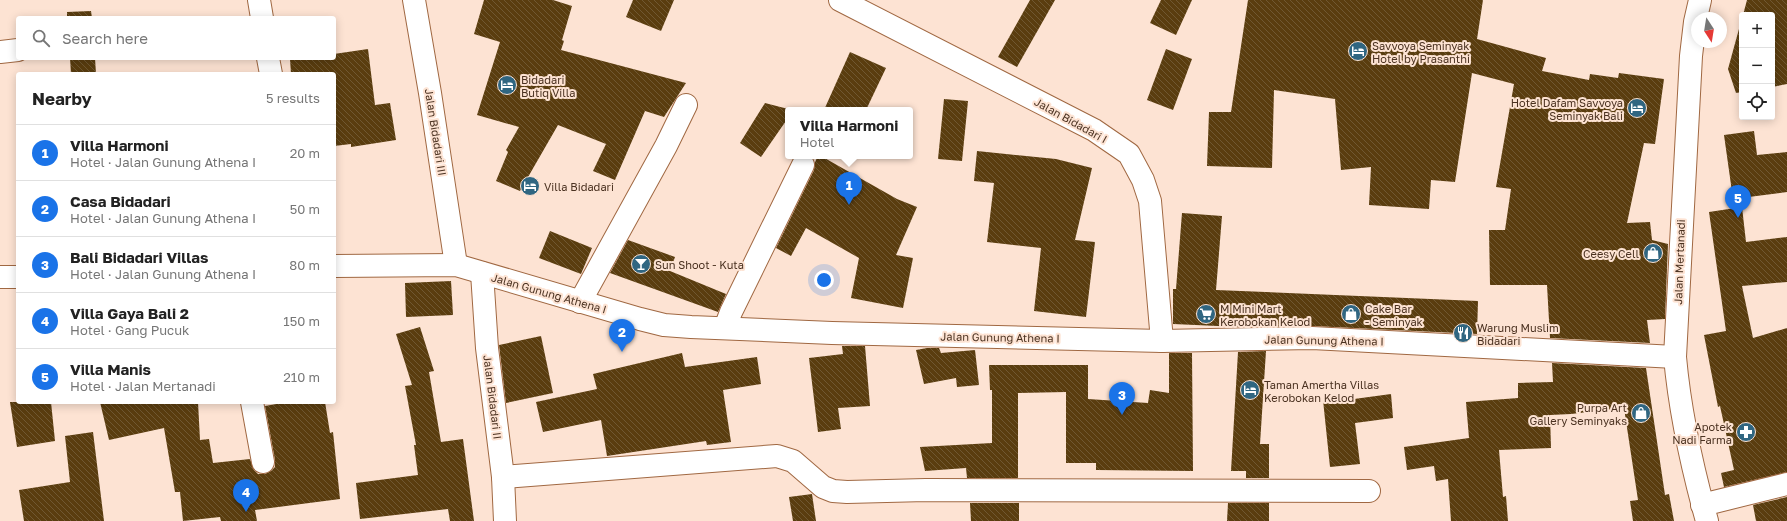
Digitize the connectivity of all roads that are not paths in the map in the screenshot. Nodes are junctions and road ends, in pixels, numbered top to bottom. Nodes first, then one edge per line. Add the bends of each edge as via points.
1 (259, 0) edge
2 (414, 0) edge
3 (840, 0) edge
4 (1700, 0) edge
5 (262, 16) edge
6 (16, 50) edge
7 (0, 52) edge
8 (268, 60) edge
9 (271, 72) edge
10 (686, 105) dead end
11 (803, 165) dead end
12 (456, 264) junction
13 (336, 266) edge
14 (482, 273) junction
15 (0, 277) edge
16 (16, 277) edge
17 (580, 302) junction
18 (725, 328) junction
19 (1162, 341) junction
20 (1675, 357) junction
21 (252, 404) edge
22 (263, 462) dead end
23 (503, 477) junction
24 (1787, 484) edge
25 (1369, 492) dead end
26 (1705, 513) edge
27 (506, 521) edge

1 - 5 street
2 - 12 street, Jalan Bidadari III
3 - 19 street, Jalan Bidadari I via 1094,130 1129,154 1143,180 1150,201
4 - 20 street, Jalan Mertanadi via 1691,56
6 - 7 street
8 - 9 street
10 - 17 street
11 - 18 street via 730,312
12 - 13 street, Jalan Gunung Athena I
12 - 14 street, Jalan Gunung Athena I
14 - 17 street, Jalan Gunung Athena I
14 - 23 street, Jalan Bidadari II via 487,348
15 - 16 street
17 - 18 street, Jalan Gunung Athena I via 664,325
18 - 19 street, Jalan Gunung Athena I
19 - 20 street, Jalan Gunung Athena I via 1312,338
20 - 26 street, Jalan Mertanadi via 1679,395
21 - 22 street
23 - 25 street via 777,456 793,460 823,487 847,492
23 - 27 street, Jalan Bidadari II
24 - 26 street

